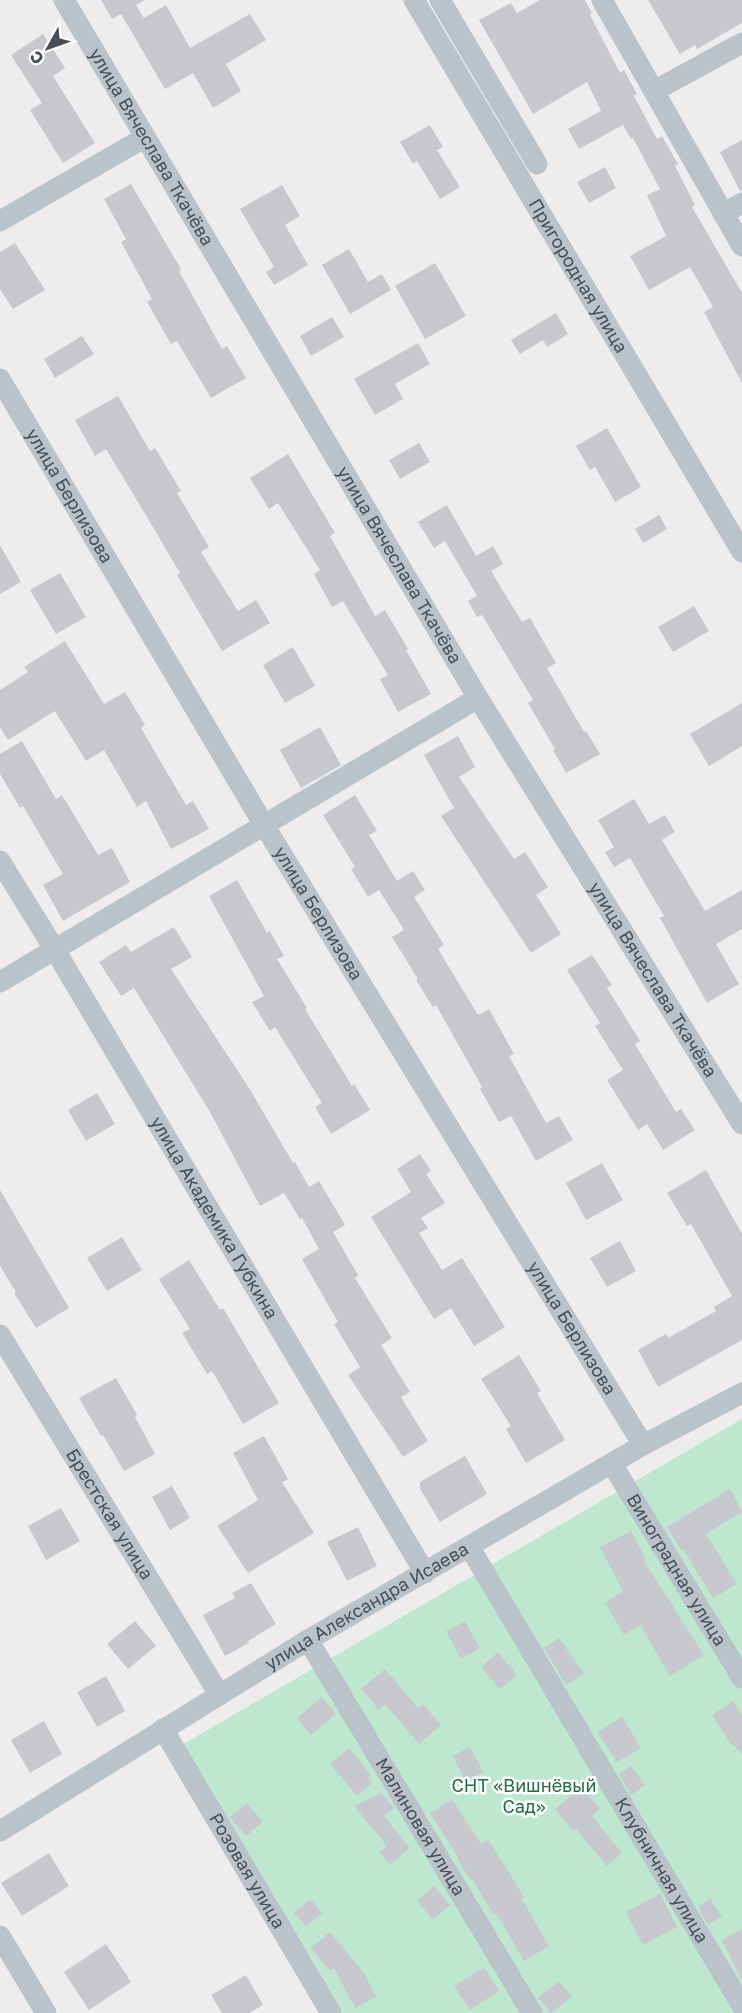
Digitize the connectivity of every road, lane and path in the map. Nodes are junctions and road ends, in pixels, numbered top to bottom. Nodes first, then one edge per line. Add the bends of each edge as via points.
1 (64, 0) edge
2 (414, 0) edge
3 (440, 0) edge
4 (602, 0) edge
5 (742, 44) edge
6 (654, 91) junction
7 (144, 138) junction
8 (537, 164) dead end
9 (742, 203) edge
10 (723, 214) junction
11 (0, 221) edge
12 (742, 246) edge
13 (0, 380) edge
14 (742, 552) edge
15 (478, 698) junction
16 (264, 825) junction
17 (0, 861) edge
18 (55, 950) junction
19 (0, 982) edge
20 (742, 1124) edge
21 (0, 1335) edge
22 (742, 1393) edge
23 (643, 1445) junction
24 (612, 1464) junction
25 (470, 1548) junction
26 (425, 1573) junction
27 (308, 1640) junction
28 (742, 1678) edge
29 (219, 1694) junction
30 (163, 1729) junction
31 (0, 1831) edge
32 (0, 1936) edge
33 (742, 2006) edge
34 (46, 2013) edge
35 (331, 2013) edge
36 (532, 2013) edge

1 - 7 street, улица Вячеслава Ткачёва
2 - 14 street, Пригородная улица
3 - 8 street
4 - 6 street
5 - 6 street
6 - 10 street
7 - 11 street
7 - 15 street, улица Вячеслава Ткачёва
9 - 10 street
10 - 12 street
13 - 16 street, улица Берлизова
15 - 16 street
15 - 20 street, улица Вячеслава Ткачёва
16 - 18 street
16 - 23 street, улица Берлизова
17 - 18 street, улица Академика Губкина
18 - 19 street
18 - 26 street, улица Академика Губкина
21 - 29 street, Брестская улица
22 - 23 street, улица Александра Исаева
23 - 24 street, улица Александра Исаева
24 - 25 street, улица Александра Исаева
24 - 28 street, Виноградная улица
25 - 26 street, улица Александра Исаева
25 - 33 street, Клубничная улица
26 - 27 street, улица Александра Исаева
27 - 29 street, улица Александра Исаева
27 - 36 street, Малиновая улица
29 - 30 street, улица Александра Исаева
30 - 31 street, улица Александра Исаева
30 - 35 street, Розовая улица
32 - 34 street

